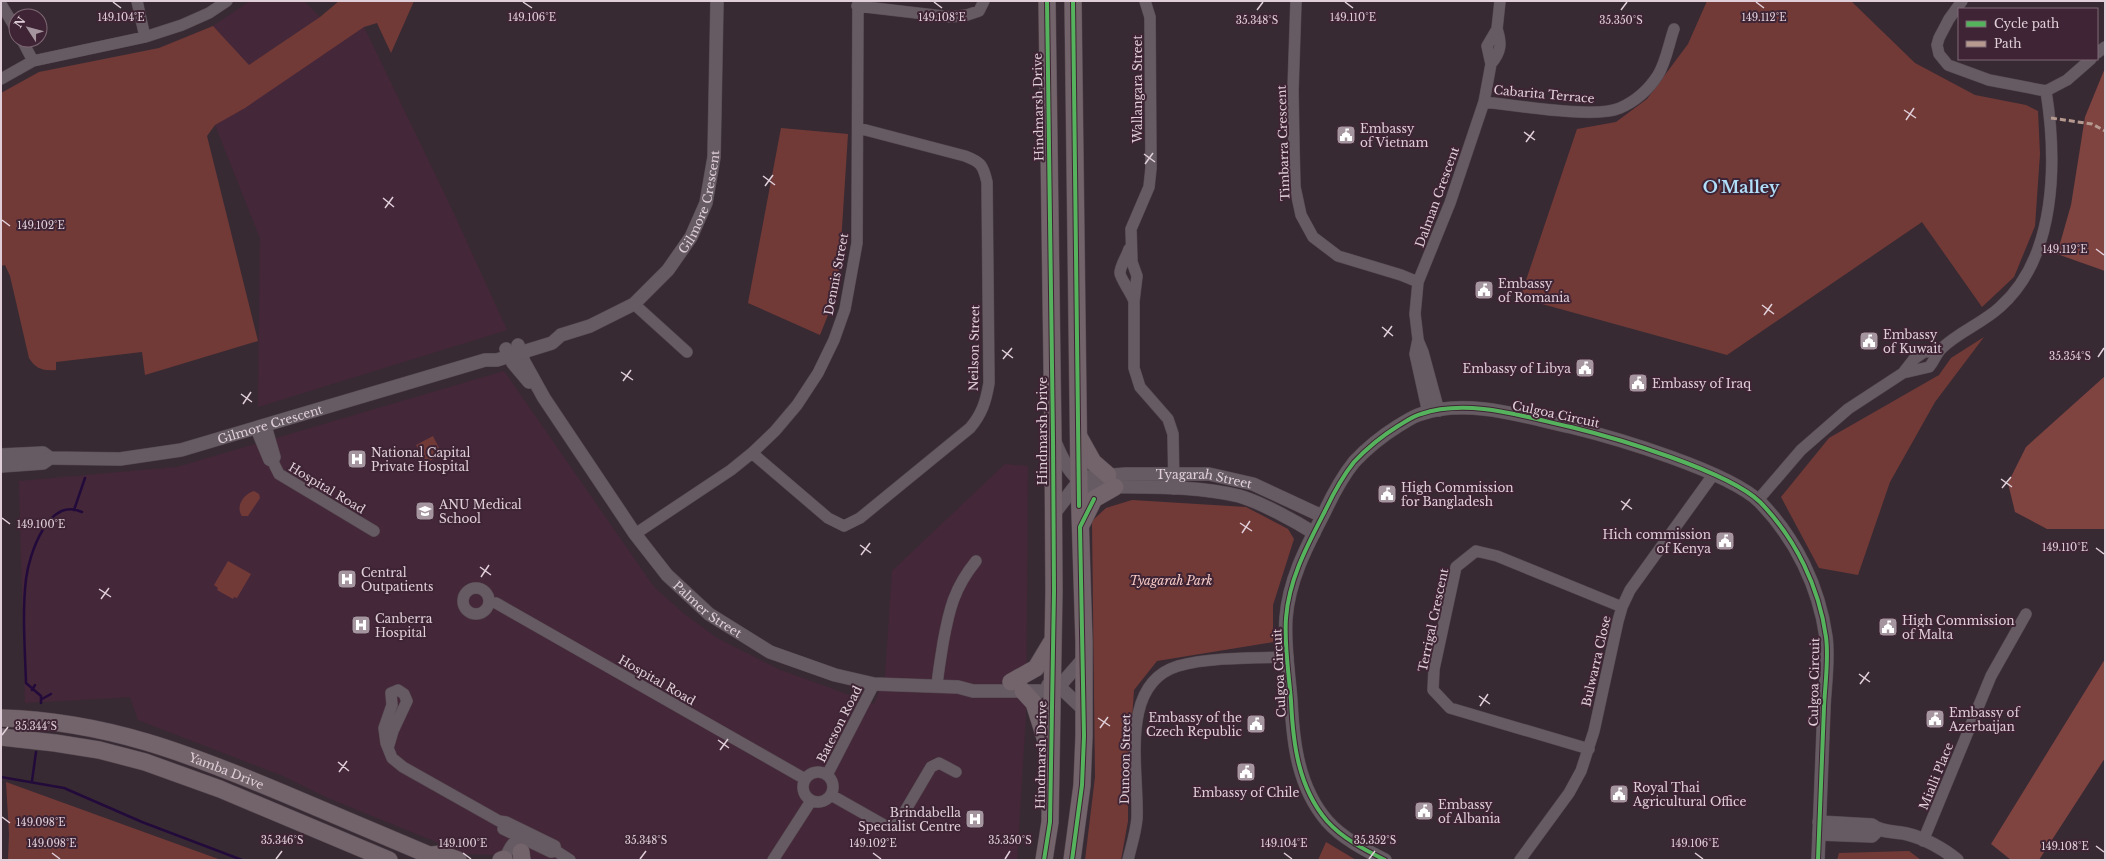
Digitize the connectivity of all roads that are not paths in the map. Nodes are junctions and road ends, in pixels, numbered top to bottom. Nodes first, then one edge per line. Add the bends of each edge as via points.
1 (138, 1) edge
2 (227, 1) edge
3 (717, 1) edge
4 (984, 1) edge
5 (1047, 1) edge
6 (1073, 1) edge
7 (1145, 1) edge
8 (1296, 1) edge
9 (1500, 1) edge
10 (1962, 1) edge
11 (857, 3) edge
12 (1, 4) edge
13 (8, 16) edge
14 (1674, 29) dead end
15 (145, 38) junction
16 (26, 48) edge
17 (2090, 60) edge
18 (33, 61) junction
19 (1, 79) edge
20 (2046, 91) junction
21 (1484, 102) junction
22 (858, 128) junction
23 (1130, 245) junction
24 (1418, 282) junction
25 (1134, 301) junction
26 (634, 304) junction
27 (513, 351) junction
28 (687, 352) dead end
29 (1433, 412) junction
30 (261, 428) junction
31 (1079, 437) junction
32 (1053, 438) junction
33 (752, 453) junction
34 (1, 455) edge
35 (50, 458) junction
36 (1, 466) edge
37 (1174, 474) junction
38 (1713, 475) junction
39 (1079, 481) junction
40 (1111, 481) junction
41 (1174, 489) junction
42 (1758, 500) junction
43 (1053, 515) junction
44 (1322, 516) junction
45 (1080, 527) junction
46 (374, 531) dead end
47 (1314, 533) junction
48 (636, 534) junction
49 (976, 561) dead end
50 (492, 599) junction
51 (1622, 607) junction
52 (2026, 614) dead end
53 (1052, 643) junction
54 (1288, 657) junction
55 (1084, 658) junction
56 (874, 684) junction
57 (937, 686) junction
58 (1017, 686) junction
59 (1052, 686) junction
60 (1, 705) edge
61 (1084, 710) junction
62 (1, 718) edge
63 (25, 718) junction
64 (1, 737) edge
65 (23, 739) junction
66 (388, 748) dead end
67 (1, 749) edge
68 (1589, 749) junction
69 (1052, 760) junction
70 (956, 772) dead end
71 (827, 775) junction
72 (805, 779) junction
73 (831, 795) junction
74 (811, 801) junction
75 (501, 825) junction
76 (1819, 828) junction
77 (1923, 841) junction
78 (516, 851) edge
79 (436, 858) edge
80 (389, 860) edge
81 (458, 860) edge
82 (570, 860) edge
83 (773, 860) edge
84 (1044, 860) edge
85 (1072, 860) edge
86 (1128, 860) edge
87 (1385, 860) edge
88 (1520, 860) edge
89 (1818, 860) edge
90 (1957, 860) edge

1 - 15 street
2 - 15 street via 210,13
3 - 26 street, Gilmore Crescent via 714,157 706,203 691,237 668,270
4 - 11 street via 979,11 951,17
5 - 32 main road, Hindmarsh Drive
6 - 31 main road
7 - 23 street, Wallangara Street via 1150,17 1151,168 1149,187 1131,229
8 - 24 street, Timbarra Crescent via 1294,149 1295,187 1301,215 1314,237 1338,256
9 - 21 street, Dalman Crescent via 1497,28 1500,49 1491,64
10 - 20 street via 1939,38 1938,49 1943,60 1948,65 1989,80
11 - 22 street, Dennis Street
12 - 13 street
14 - 21 street, Cabarita Terrace via 1659,73 1635,100 1619,109 1602,112 1572,111
15 - 18 street
16 - 18 street
17 - 20 street via 2067,80
18 - 19 street
20 - 42 street via 2052,136 2050,189 2041,243 2018,288 2000,308 1941,349 1929,367 1902,373 1848,409 1800,450
21 - 24 street, Dalman Crescent via 1450,203
22 - 33 street, Dennis Street via 857,243 845,309 818,373 775,432
22 - 33 street, Neilson Street via 965,156 978,161 984,170 987,182 989,383 986,401 979,417 970,428 860,518 844,526 828,518
23 - 25 street, Wallangara Street via 1137,276
23 - 25 street, Wallangara Street via 1120,273
24 - 29 street, Dalman Crescent via 1415,314
25 - 37 street, Wallangara Street via 1134,368 1140,387 1168,419 1173,434
26 - 27 street, Gilmore Crescent via 590,326 561,335 549,335
26 - 28 street
27 - 30 street, Gilmore Crescent via 498,360 485,360
27 - 48 street, Palmer Street via 513,364 544,398
29 - 38 street, Culgoa Circuit via 1469,408 1512,414 1599,434
29 - 44 street, Culgoa Circuit via 1420,414 1371,445 1345,475
30 - 35 street, Gilmore Crescent via 181,450 120,459
30 - 46 street, Hospital Road via 269,460 273,462 278,474
31 - 39 main road
31 - 40 main road via 1093,462
32 - 39 street via 1065,465
32 - 43 main road, Hindmarsh Drive
33 - 48 street, Dennis Street
34 - 35 street, Gilmore Crescent via 43,452
35 - 36 street, Gilmore Crescent via 43,463
37 - 40 street, Tyagarah Street
37 - 41 street, Wallangara Street
37 - 44 street, Tyagarah Street via 1209,474 1253,484
38 - 42 street, Culgoa Circuit
38 - 51 street, Bulwarra Close via 1630,590
39 - 40 street, Tyagarah Street via 1088,477
39 - 43 street
39 - 45 main road
40 - 41 street, Tyagarah Street
40 - 45 main road via 1094,499
41 - 47 street, Tyagarah Street via 1199,490 1240,497 1296,522
42 - 76 street, Culgoa Circuit via 1795,547 1812,581 1827,640
43 - 53 main road, Hindmarsh Drive
44 - 47 street, Culgoa Circuit
45 - 55 main road
47 - 54 street, Culgoa Circuit via 1302,555 1292,585 1286,620
48 - 56 street, Palmer Street via 667,575 704,609 758,646 835,675
49 - 57 street via 955,592 947,616
50 - 50 street, Hospital Road via 480,614 471,613 465,608 463,599 467,592 474,588 482,590
50 - 72 street, Hospital Road
51 - 68 street, Bulwarra Close
51 - 68 street, Terrigal Crescent via 1497,556 1476,551 1456,567 1434,669 1432,690 1450,708
52 - 77 street, Mialli Place via 1991,676
53 - 58 main road via 1036,668
53 - 59 main road, Hindmarsh Drive
54 - 86 street, Dunoon Street via 1178,666 1162,673 1150,685 1143,695 1136,724 1137,819
54 - 87 street, Culgoa Circuit via 1292,728 1297,761 1309,792 1327,820 1342,834
55 - 59 street, Palmer Street via 1063,682
55 - 61 main road
56 - 57 street, Palmer Street
56 - 71 street, Bateson Road
57 - 58 street, Palmer Street via 973,691
58 - 59 street, Palmer Street via 1043,691
58 - 69 main road via 1034,703
59 - 61 street via 1064,691
59 - 69 main road, Hindmarsh Drive
60 - 63 main road
61 - 85 main road via 1082,785
62 - 63 main road, Yamba Drive
63 - 79 main road, Yamba Drive via 98,729 177,750
64 - 65 main road, Yamba Drive
65 - 67 main road via 9,743
65 - 80 main road, Yamba Drive via 99,750 179,773
66 - 75 street via 397,763
68 - 88 street, Bulwarra Close via 1569,793
69 - 84 main road, Hindmarsh Drive via 1050,822
70 - 73 street via 939,763 931,767 898,823 893,827 884,825
71 - 72 street via 818,772
71 - 73 street via 833,787
72 - 74 street via 803,789
73 - 74 street via 824,801
74 - 83 street
75 - 78 street
75 - 78 street via 506,822
76 - 77 street via 1872,825 1878,830 1908,834
76 - 89 street, Culgoa Circuit
77 - 90 street
78 - 82 street via 555,846 556,851
79 - 81 main road, Yamba Drive via 441,854

